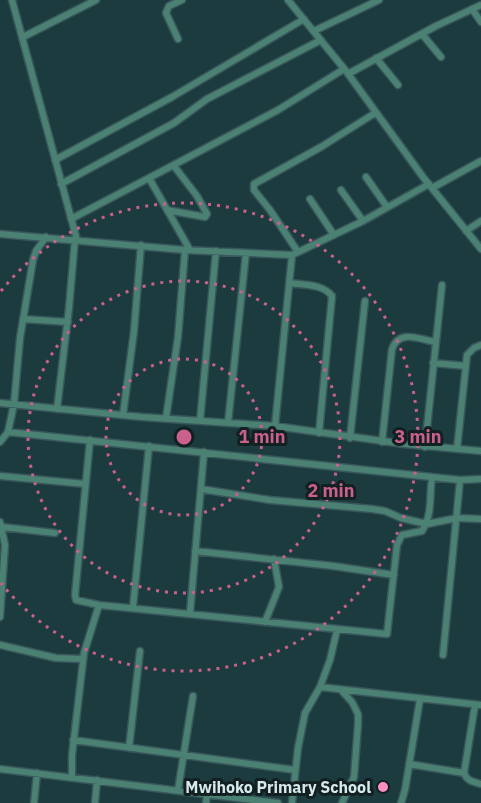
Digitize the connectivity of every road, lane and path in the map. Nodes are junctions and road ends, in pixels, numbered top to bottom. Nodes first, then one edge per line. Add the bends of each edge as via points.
1 (12, 0) edge
2 (96, 0) edge
3 (182, 0) edge
4 (288, 0) edge
5 (379, 0) edge
6 (481, 5) edge
7 (472, 9) junction
8 (304, 19) junction
9 (481, 22) edge
10 (314, 31) junction
11 (422, 34) junction
12 (23, 37) junction
13 (178, 39) dead end
14 (321, 40) junction
15 (441, 57) dead end
16 (376, 58) junction
17 (346, 72) junction
18 (398, 85) dead end
19 (375, 114) junction
20 (55, 160) junction
21 (481, 161) edge
22 (174, 166) junction
23 (366, 177) dead end
24 (148, 178) junction
25 (62, 184) junction
26 (430, 186) junction
27 (341, 190) dead end
28 (310, 199) dead end
29 (387, 207) junction
30 (167, 210) junction
31 (71, 219) junction
32 (363, 221) junction
33 (481, 221) edge
34 (466, 231) junction
35 (0, 234) edge
36 (334, 235) junction
37 (46, 237) junction
38 (76, 239) junction
39 (141, 245) junction
40 (481, 249) edge
41 (187, 250) junction
42 (216, 251) junction
43 (246, 253) junction
44 (295, 253) junction
45 (290, 283) junction
46 (442, 285) dead end
47 (365, 300) dead end
48 (23, 319) junction
49 (68, 322) junction
50 (435, 342) junction
51 (481, 345) edge
52 (433, 363) junction
53 (466, 366) junction
54 (0, 403) edge
55 (14, 404) junction
56 (57, 409) junction
57 (123, 415) junction
58 (166, 418) junction
59 (200, 421) junction
60 (228, 423) junction
61 (275, 426) junction
62 (9, 432) junction
63 (319, 433) junction
64 (350, 438) junction
65 (90, 440) junction
66 (0, 442) edge
67 (382, 442) junction
68 (149, 446) junction
69 (425, 447) junction
70 (458, 449) junction
71 (481, 451) edge
72 (204, 452) junction
73 (0, 476) edge
74 (432, 478) junction
75 (481, 479) edge
76 (460, 480) junction
77 (86, 484) junction
78 (201, 489) junction
79 (457, 518) junction
80 (481, 519) edge
81 (427, 524) junction
82 (1, 525) edge
83 (55, 533) dead end
84 (195, 551) junction
85 (274, 559) junction
86 (394, 574) junction
87 (99, 605) junction
88 (133, 607) junction
89 (190, 613) junction
90 (0, 617) edge
91 (265, 622) junction
92 (337, 630) junction
93 (0, 645) edge
94 (140, 651) dead end
95 (443, 655) dead end
96 (83, 659) junction
97 (320, 687) junction
98 (341, 690) junction
99 (193, 696) dead end
100 (420, 699) junction
101 (478, 705) edge
102 (73, 740) junction
103 (129, 748) junction
104 (183, 754) junction
105 (410, 764) junction
106 (0, 768) edge
107 (295, 770) junction
108 (37, 773) junction
109 (464, 773) junction
110 (72, 777) junction
111 (98, 780) junction
112 (481, 784) edge
113 (178, 790) junction
114 (207, 794) junction
115 (34, 803) edge
116 (95, 803) edge
117 (206, 803) edge
118 (278, 803) edge
119 (292, 803) edge
120 (342, 803) edge
121 (401, 803) edge

1 - 12 street
2 - 12 street
3 - 13 street via 169,6 166,13
4 - 8 street
5 - 10 street
6 - 7 street
7 - 9 street
7 - 11 street
8 - 10 street
8 - 20 street
10 - 14 street
11 - 15 street
11 - 16 street
12 - 20 street
14 - 17 street
14 - 25 street via 207,99 174,123
16 - 17 street
16 - 18 street
17 - 19 street
17 - 22 street
19 - 26 street
19 - 44 street via 254,184 254,190
20 - 25 street
21 - 26 street
22 - 24 street
22 - 30 street via 207,213 205,217
23 - 29 street
24 - 30 street
24 - 31 street
25 - 31 street
26 - 29 street
26 - 34 street
27 - 32 street
28 - 36 street
29 - 32 street
30 - 41 street
31 - 38 street
32 - 36 street
33 - 34 street
34 - 40 street
35 - 37 street
36 - 44 street
37 - 38 street
37 - 48 street via 33,260
38 - 39 street
38 - 49 street
39 - 41 street
39 - 57 street
41 - 42 street
41 - 58 street
42 - 43 street
42 - 59 street
43 - 44 street
43 - 60 street
44 - 45 street
45 - 61 street
45 - 63 street via 320,287 332,296
46 - 50 street
47 - 64 street
48 - 49 street
48 - 55 street
49 - 56 street
50 - 52 street
50 - 67 street via 405,337 395,341
51 - 53 street via 467,355
52 - 53 street
52 - 69 street
53 - 70 street
54 - 55 street
55 - 56 street
55 - 62 street
56 - 57 street
57 - 58 street
58 - 59 street
59 - 60 street
60 - 61 street
61 - 63 street
62 - 65 street
62 - 66 street
63 - 64 street
64 - 67 street
65 - 68 street
65 - 77 street
67 - 69 street
68 - 72 street
68 - 88 street
69 - 70 street
70 - 71 street
72 - 74 street
72 - 78 street
73 - 77 street
74 - 76 street
74 - 81 street
75 - 76 street
76 - 79 street
77 - 87 street via 75,595 80,603
78 - 81 street via 385,511
78 - 84 street
79 - 80 street
79 - 81 street
79 - 95 street
81 - 86 street via 422,531 398,539
82 - 83 street
82 - 90 street via 5,545
84 - 85 street
84 - 89 street
85 - 86 street
85 - 91 street via 279,587
86 - 92 street via 387,634
87 - 88 street
87 - 96 street
88 - 89 street
89 - 91 street
91 - 92 street
92 - 97 street
93 - 96 street via 56,658
94 - 103 street
96 - 102 street
97 - 98 street
97 - 107 street via 305,713
98 - 100 street
98 - 120 street via 358,714 354,777
99 - 104 street
100 - 101 street
100 - 105 street
101 - 109 street
102 - 103 street
102 - 110 street
103 - 104 street
104 - 107 street
104 - 113 street
105 - 109 street
105 - 121 street
106 - 108 street
107 - 119 street
108 - 110 street
108 - 115 street
109 - 112 street via 470,781
110 - 111 street
111 - 113 street
111 - 116 street
113 - 114 street
114 - 117 street
114 - 118 street

